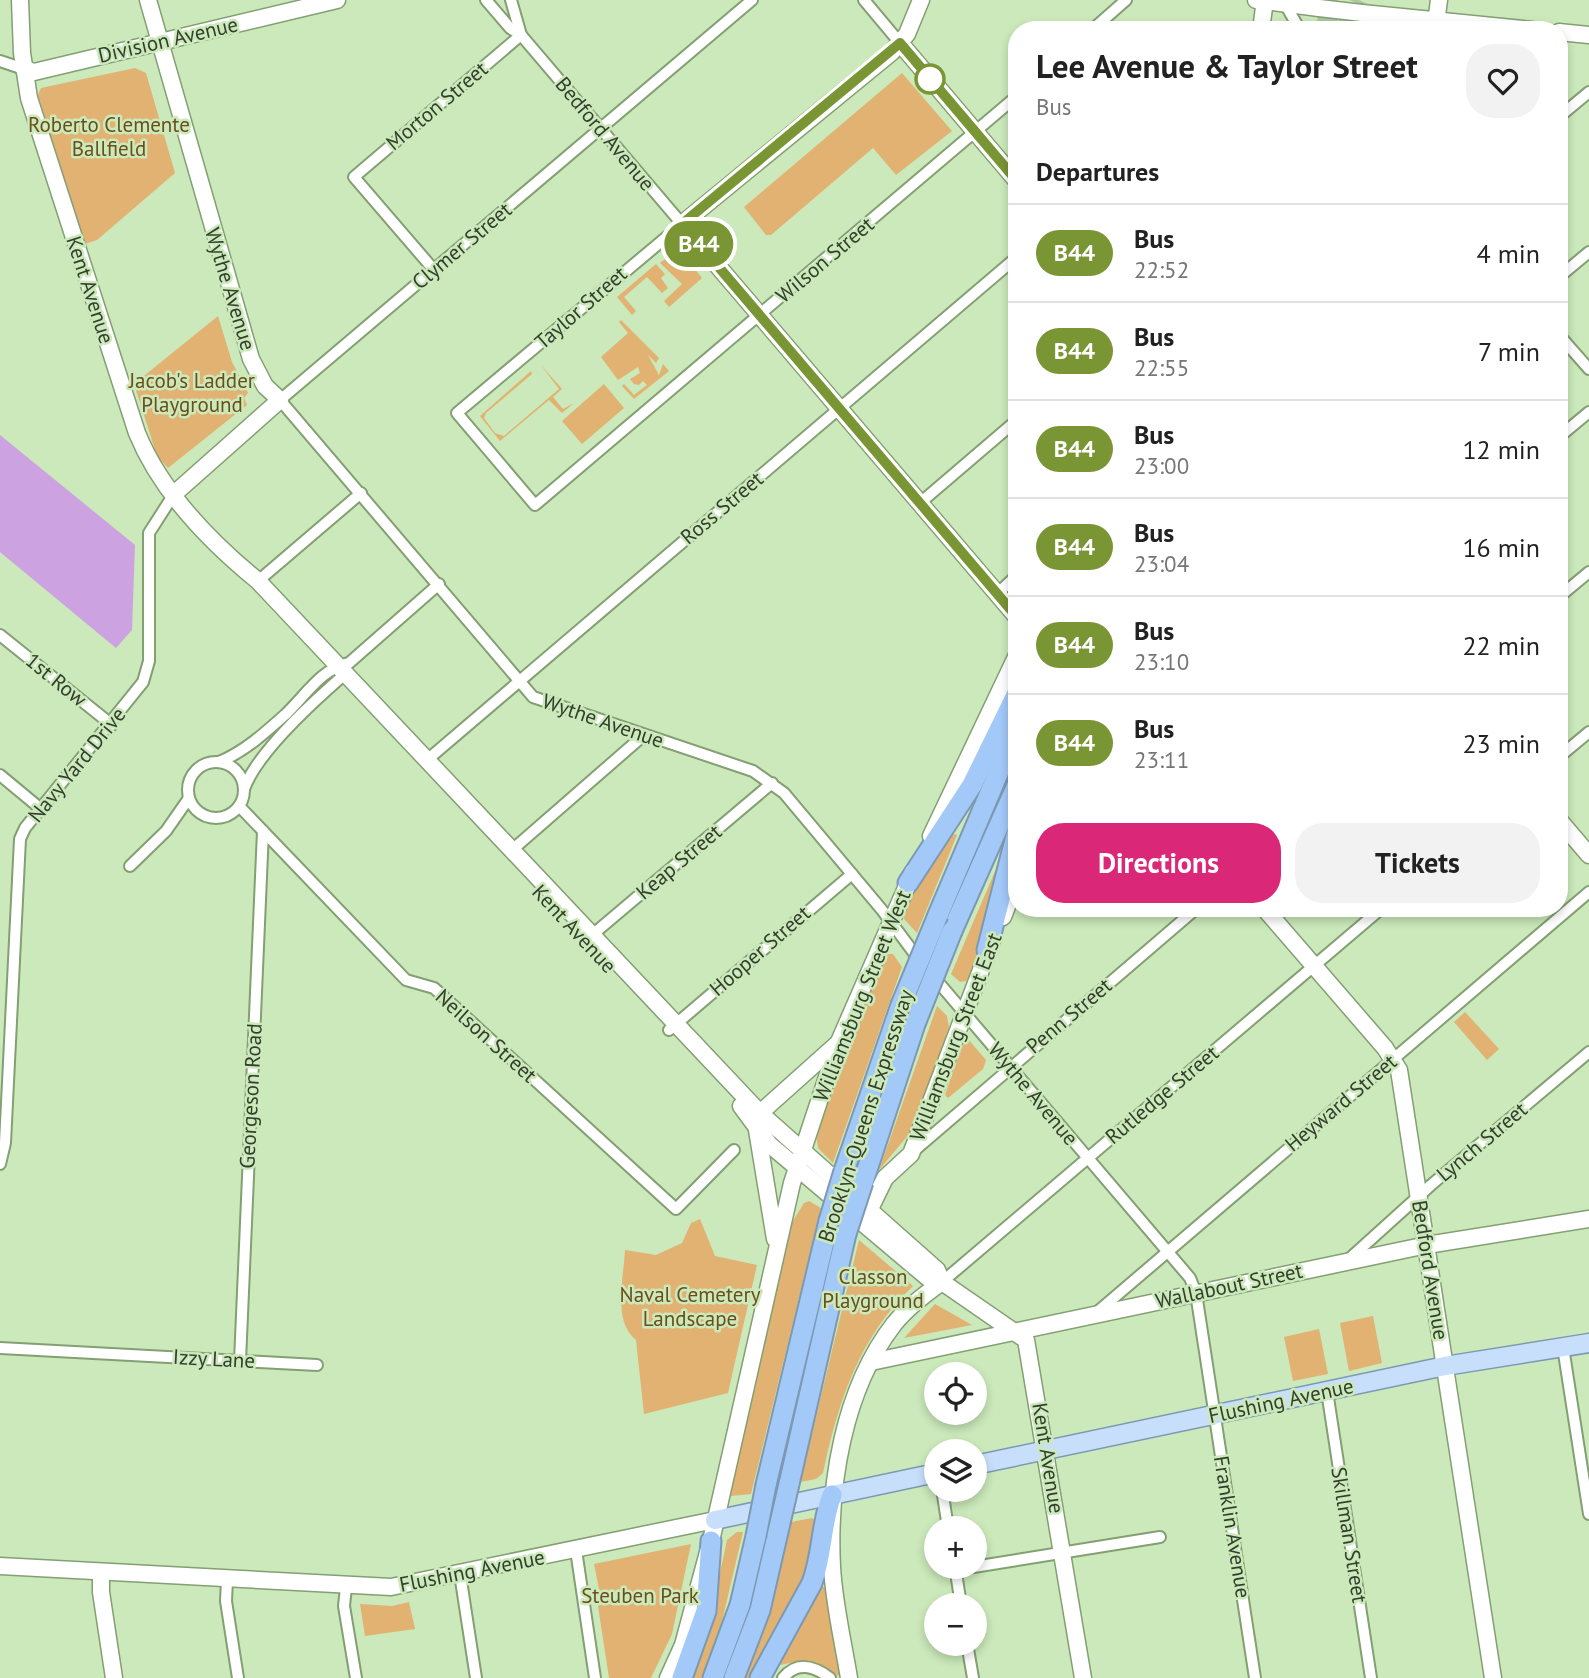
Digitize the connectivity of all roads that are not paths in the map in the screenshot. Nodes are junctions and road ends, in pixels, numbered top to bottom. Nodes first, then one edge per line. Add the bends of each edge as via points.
1 (20, 0) edge
2 (148, 0) edge
3 (486, 0) edge
4 (511, 0) edge
5 (752, 0) edge
6 (864, 0) edge
7 (922, 0) edge
8 (1126, 0) edge
9 (1262, 0) edge
10 (1439, 0) edge
11 (330, 1) edge
12 (1285, 4) junction
13 (1102, 21) edge
14 (1261, 21) edge
15 (1295, 21) edge
16 (1411, 21) edge
17 (1436, 21) edge
18 (1568, 33) edge
19 (521, 35) junction
20 (1589, 35) edge
21 (159, 43) junction
22 (900, 43) junction
23 (0, 61) edge
24 (24, 69) junction
25 (1589, 92) edge
26 (1008, 104) edge
27 (1568, 110) edge
28 (601, 128) junction
29 (975, 132) junction
30 (1008, 170) edge
31 (682, 224) junction
32 (1589, 251) edge
33 (1008, 265) edge
34 (1568, 269) edge
35 (434, 270) junction
36 (760, 315) junction
37 (1568, 345) edge
38 (1589, 369) edge
39 (280, 400) junction
40 (839, 409) junction
41 (1589, 412) edge
42 (1008, 427) edge
43 (1568, 430) edge
44 (361, 493) junction
45 (171, 497) junction
46 (920, 503) junction
47 (535, 505) joint
48 (225, 554) junction
49 (1589, 572) edge
50 (258, 581) junction
51 (439, 584) junction
52 (1008, 584) edge
53 (1568, 590) edge
54 (997, 594) junction
55 (1008, 607) edge
56 (0, 635) edge
57 (338, 673) junction
58 (1008, 674) edge
59 (520, 681) junction
60 (1008, 711) edge
61 (112, 725) junction
62 (1589, 732) edge
63 (644, 735) junction
64 (1008, 750) edge
65 (1568, 750) edge
66 (427, 760) junction
67 (219, 762) junction
68 (0, 775) edge
69 (772, 783) junction
70 (244, 789) junction
71 (189, 798) junction
72 (1008, 805) edge
73 (239, 806) junction
74 (41, 809) junction
75 (201, 814) junction
76 (1568, 830) edge
77 (166, 831) junction
78 (263, 831) junction
79 (512, 850) junction
80 (1589, 855) edge
81 (130, 866) dead end
82 (1008, 867) edge
83 (852, 874) junction
84 (908, 883) junction
85 (1589, 892) edge
86 (1008, 904) edge
87 (1568, 910) edge
88 (1008, 912) edge
89 (1004, 915) junction
90 (1186, 917) edge
91 (1271, 917) edge
92 (1371, 917) edge
93 (1560, 917) edge
94 (890, 922) junction
95 (589, 938) junction
96 (987, 950) junction
97 (1313, 967) junction
98 (964, 1012) junction
99 (673, 1027) junction
100 (838, 1044) junction
101 (1589, 1052) edge
102 (1392, 1060) junction
103 (1009, 1067) junction
104 (759, 1121) junction
105 (734, 1150) dead end
106 (911, 1154) junction
107 (1088, 1158) junction
108 (800, 1159) junction
109 (0, 1164) edge
110 (1419, 1197) junction
111 (867, 1216) junction
112 (1589, 1219) edge
113 (1426, 1245) junction
114 (776, 1247) junction
115 (1167, 1252) junction
116 (1346, 1262) junction
117 (942, 1282) junction
118 (1196, 1293) junction
119 (1094, 1315) junction
120 (1012, 1332) junction
121 (1589, 1343) edge
122 (1563, 1347) junction
123 (0, 1348) edge
124 (240, 1361) junction
125 (871, 1362) junction
126 (317, 1365) dead end
127 (1445, 1366) junction
128 (1327, 1391) junction
129 (1214, 1415) junction
130 (1047, 1450) junction
131 (987, 1462) edge
132 (924, 1477) edge
133 (832, 1496) junction
134 (1589, 1514) edge
135 (715, 1520) junction
136 (1160, 1538) dead end
137 (711, 1541) junction
138 (576, 1549) junction
139 (1063, 1553) junction
140 (987, 1564) edge
141 (0, 1566) edge
142 (102, 1568) junction
143 (460, 1574) junction
144 (227, 1580) junction
145 (346, 1587) junction
146 (969, 1656) edge
147 (114, 1678) edge
148 (238, 1678) edge
149 (356, 1678) edge
150 (476, 1678) edge
151 (595, 1678) edge
152 (668, 1678) edge
153 (682, 1678) edge
154 (713, 1678) edge
155 (734, 1678) edge
156 (760, 1678) edge
157 (783, 1678) edge
158 (830, 1678) edge
159 (849, 1678) edge
160 (973, 1678) edge
161 (1083, 1678) edge
162 (1255, 1678) edge
163 (1371, 1678) edge
164 (1493, 1678) edge

1 - 24 main road, Kent Avenue
2 - 21 main road, Wythe Avenue
3 - 19 street, Bedford Avenue
4 - 19 street, Bedford Avenue
5 - 28 street, Clymer Street
6 - 22 street
7 - 22 main road
8 - 13 street
9 - 12 main road
9 - 14 main road
10 - 17 main road
11 - 21 main road, Division Avenue
12 - 15 street
12 - 16 main road, bridge
18 - 20 main road
19 - 28 street, Bedford Avenue
19 - 35 street, Morton Street via 354,177
21 - 24 main road, Division Avenue via 34,72
21 - 39 main road, Wythe Avenue via 251,359 265,386
22 - 29 main road
22 - 31 main road, Taylor Street
23 - 24 street, Division Avenue
24 - 45 main road, Kent Avenue via 40,135 137,433
25 - 27 street
26 - 29 street, Wilson Street
28 - 31 street, Bedford Avenue
28 - 35 street, Clymer Street
29 - 30 main road
29 - 36 street, Wilson Street
31 - 36 main road, Bedford Avenue
31 - 47 street, Taylor Street via 457,413
32 - 34 street
33 - 40 street, Ross Street
35 - 39 street, Clymer Street
36 - 40 main road, Bedford Avenue
36 - 47 street, Wilson Street
37 - 38 street
39 - 44 street, Wythe Avenue
39 - 45 main road, Clymer Street
40 - 46 main road, Bedford Avenue
40 - 59 street, Ross Street
41 - 43 street
42 - 46 street
44 - 50 street
44 - 51 street, Wythe Avenue
45 - 48 main road, Kent Avenue
45 - 61 street, Navy Yard Drive via 149,533 147,672
46 - 54 main road, Bedford Avenue
48 - 50 main road, Kent Avenue
48 - 57 main road, Kent Avenue via 232,569
49 - 53 street
50 - 57 main road, Kent Avenue
51 - 57 street
51 - 59 street, Wythe Avenue
52 - 54 street
54 - 55 main road, Bedford Avenue
56 - 61 street, 1st Row
57 - 66 main road, Kent Avenue
57 - 67 street via 315,685 237,754
57 - 70 street via 253,771
57 - 95 main road, Kent Avenue
58 - 84 main road, Williamsburg Street West
59 - 63 street, Wythe Avenue via 536,699
59 - 66 street, Ross Street
60 - 84 highway via 972,785
61 - 74 street, Navy Yard Drive
62 - 65 street
63 - 69 street, Wythe Avenue via 753,771
63 - 79 street
64 - 154 highway, Brooklyn-Queens Expressway, bridge via 901,1005 844,1171 740,1605
66 - 79 main road, Kent Avenue
67 - 70 street via 237,771
67 - 71 street via 203,764 195,771 188,784
68 - 74 street
69 - 83 street, Wythe Avenue
69 - 95 street, Keap Street
70 - 73 street
71 - 75 street
71 - 77 street
72 - 155 highway, Brooklyn-Queens Expressway, bridge via 915,1024 846,1234 760,1610
73 - 75 street via 224,817
73 - 78 street, Neilson Street
74 - 109 street, Navy Yard Drive via 25,828 18,847 5,1143
75 - 77 street
76 - 80 main road
77 - 81 street
78 - 105 street, Neilson Street via 406,980 434,988 676,1209
78 - 124 street, Georgeson Road
79 - 95 main road, Kent Avenue
82 - 96 highway
83 - 94 street, Wythe Avenue
83 - 99 street, Hooper Street
84 - 94 main road, Williamsburg Street West
85 - 87 street, Heyward Street
86 - 89 main road, Williamsburg Street East
88 - 89 street
89 - 96 main road, Williamsburg Street East
90 - 103 street, Penn Street
91 - 97 main road, Bedford Avenue
92 - 97 street, Rutledge Street
93 - 102 street, Heyward Street
94 - 98 street, Wythe Avenue
94 - 100 main road, Williamsburg Street West
95 - 99 main road, Kent Avenue
96 - 98 main road, Williamsburg Street East
97 - 102 main road, Bedford Avenue
97 - 107 street, Rutledge Street
98 - 103 street, Wythe Avenue
98 - 106 main road, Williamsburg Street East
99 - 104 main road, Kent Avenue
100 - 104 main road
100 - 108 main road, Williamsburg Street West
101 - 110 street, Lynch Street
102 - 110 main road, Bedford Avenue via 1399,1070
102 - 115 street, Heyward Street
103 - 106 street, Penn Street
103 - 107 street, Wythe Avenue
104 - 108 main road, Kent Avenue
104 - 114 main road
106 - 111 main road, Williamsburg Street East via 885,1178
107 - 115 street, Wythe Avenue
107 - 117 street, Rutledge Street
108 - 111 main road, Kent Avenue
108 - 114 main road, Williamsburg Street West
110 - 113 main road, Bedford Avenue
110 - 116 street, Lynch Street
111 - 117 main road, Kent Avenue via 937,1270
112 - 113 main road, Wallabout Street
113 - 116 main road, Wallabout Street
113 - 127 main road, Bedford Avenue
114 - 135 main road, Williamsburg Street West
115 - 118 street, Wythe Avenue via 1190,1278
115 - 119 street, Heyward Street
116 - 118 main road, Wallabout Street
117 - 120 main road, Kent Avenue
117 - 125 main road via 896,1322
118 - 119 main road, Wallabout Street
118 - 129 street, Franklin Avenue
119 - 120 main road, Wallabout Street
120 - 125 main road, Wallabout Street
120 - 130 main road, Kent Avenue via 1030,1347
121 - 122 main road, Flushing Avenue
122 - 127 main road, Flushing Avenue
122 - 134 street
123 - 124 street, Izzy Lane
124 - 126 street, Izzy Lane
125 - 133 main road via 847,1427
127 - 128 main road, Flushing Avenue
127 - 164 main road, Bedford Avenue
128 - 129 main road, Flushing Avenue
128 - 163 street, Skillman Street
129 - 130 main road, Flushing Avenue
129 - 162 street, Franklin Avenue
130 - 131 main road, Flushing Avenue
130 - 139 main road, Kent Avenue
132 - 133 main road, Flushing Avenue
133 - 135 main road, Flushing Avenue
133 - 156 highway via 812,1583
133 - 159 main road via 834,1590
135 - 137 main road, Williamsburg Street West
135 - 138 main road, Flushing Avenue
136 - 139 street
137 - 152 main road, Williamsburg Street West via 685,1637
137 - 153 highway via 706,1611
138 - 143 main road, Flushing Avenue
138 - 151 street
139 - 140 street
139 - 161 main road, Kent Avenue
141 - 142 main road, Flushing Avenue
142 - 144 main road, Flushing Avenue
142 - 147 main road via 101,1592
143 - 145 main road, Flushing Avenue via 391,1587
143 - 150 street
144 - 145 main road, Flushing Avenue
144 - 148 street
145 - 149 street via 344,1606
146 - 160 street
157 - 158 street via 803,1666

